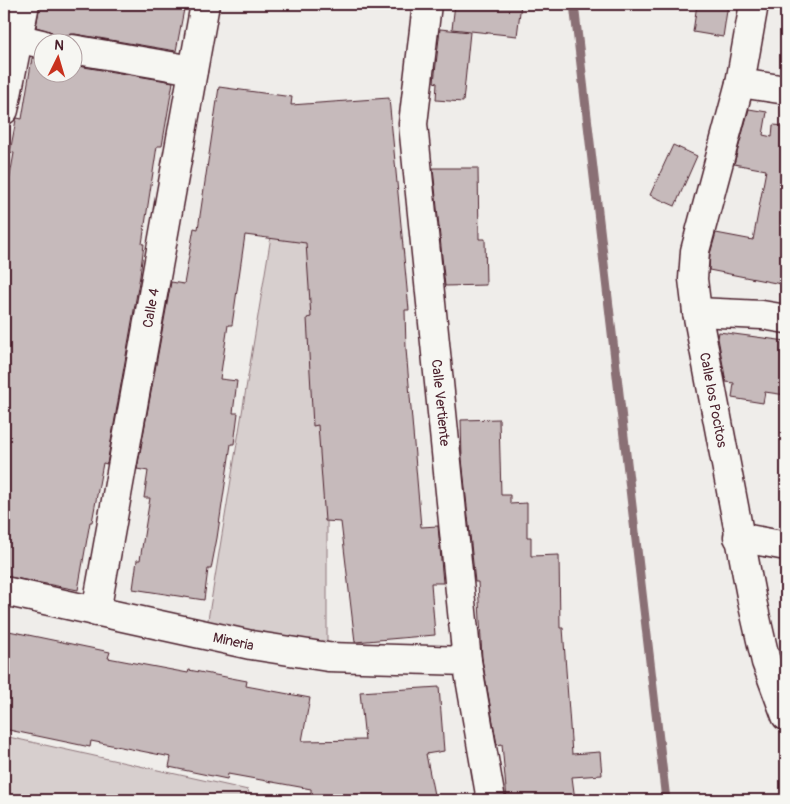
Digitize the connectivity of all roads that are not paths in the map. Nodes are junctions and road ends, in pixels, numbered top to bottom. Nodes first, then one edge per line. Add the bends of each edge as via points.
1 (25, 4) edge
2 (205, 4) edge
3 (427, 4) edge
4 (754, 4) edge
5 (10, 37) edge
6 (32, 42) edge
7 (82, 51) edge
8 (193, 70) junction
9 (740, 83) junction
10 (786, 90) edge
11 (4, 110) edge
12 (697, 312) junction
13 (786, 319) edge
14 (738, 537) junction
15 (786, 546) edge
16 (4, 592) edge
17 (96, 612) junction
18 (467, 661) junction
19 (786, 716) edge
20 (491, 800) edge

1 - 5 street
2 - 8 street, Calle 4
3 - 18 street, Calle Vertiente via 413,124
4 - 9 street, Calle los Pocitos
5 - 6 street
5 - 11 street
7 - 8 street
8 - 17 street, Calle 4
9 - 10 street
9 - 12 street, Calle los Pocitos via 695,251 693,279
12 - 13 street
12 - 14 street, Calle los Pocitos
14 - 15 street
14 - 19 street, Calle los Pocitos via 766,662
16 - 17 street, Mineria
17 - 18 street, Mineria via 251,645 328,657
18 - 20 street, Calle Vertiente

